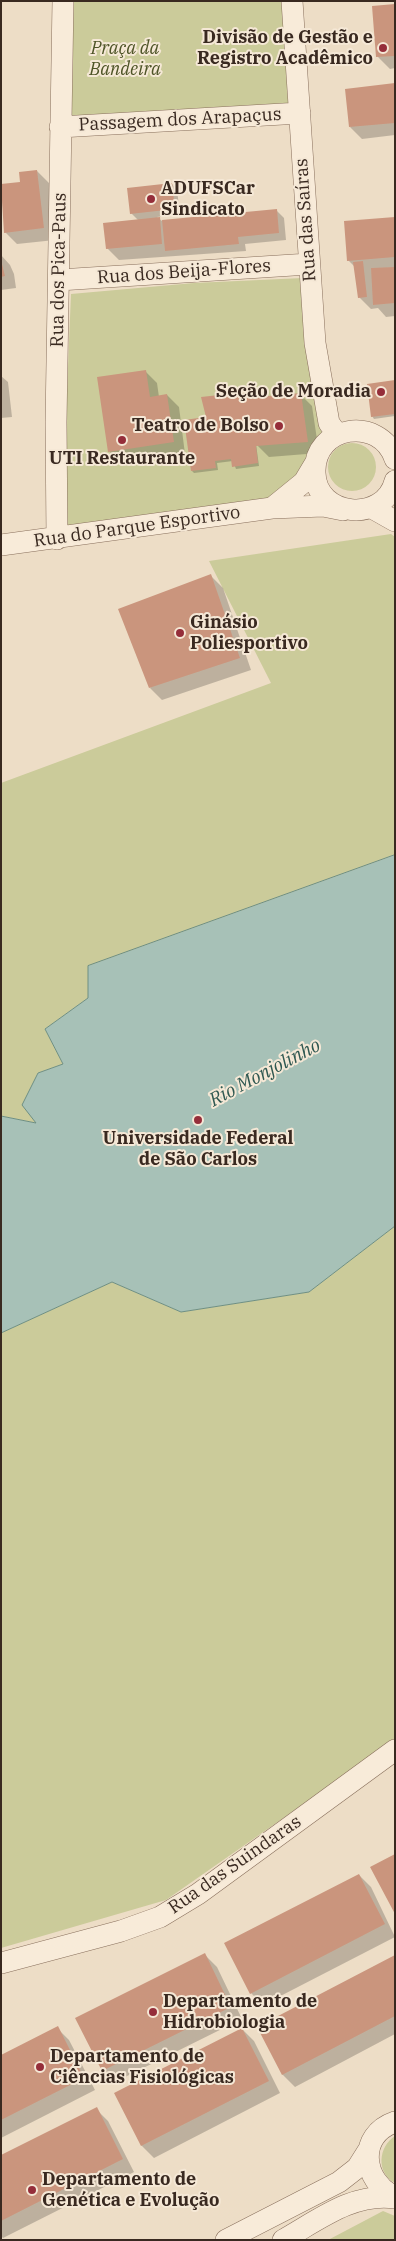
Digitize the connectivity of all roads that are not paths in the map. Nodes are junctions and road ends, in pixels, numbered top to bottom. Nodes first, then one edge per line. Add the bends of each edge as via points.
1 (63, 1) edge
2 (292, 1) edge
3 (300, 113) junction
4 (60, 127) junction
5 (309, 264) junction
6 (58, 280) junction
7 (395, 431) edge
8 (368, 432) junction
9 (337, 434) junction
10 (395, 459) edge
11 (316, 462) junction
12 (394, 486) edge
13 (272, 508) junction
14 (372, 508) junction
15 (343, 510) junction
16 (395, 521) edge
17 (57, 539) junction
18 (1, 545) edge
19 (395, 1750) edge
20 (1, 1962) edge
21 (395, 2122) edge
22 (369, 2149) junction
23 (395, 2198) edge
24 (226, 2240) edge
25 (283, 2240) edge

1 - 4 street, Rua dos Pica-Paus
2 - 3 street, Rua das Saíras
3 - 4 street, Passagem dos Arapaçus
3 - 5 street, Rua das Saíras
4 - 6 street, Rua dos Pica-Paus
5 - 6 street, Rua dos Beija-Flores
5 - 9 street, Rua das Saíras via 315,343 329,423
6 - 17 street, Rua dos Pica-Paus
7 - 8 street
8 - 9 street
8 - 10 street via 386,444
9 - 11 street via 320,451
11 - 13 street via 304,482
11 - 15 street via 315,474 321,491 332,504
12 - 14 street via 384,500
13 - 15 street, Rua do Parque Esportivo via 323,506
13 - 17 street, Rua do Parque Esportivo
14 - 15 street, Rua do Parque Esportivo
14 - 16 street
17 - 18 street, Rua do Parque Esportivo
19 - 20 street, Rua das Suindaras via 198,1894 160,1917 121,1931
21 - 22 street via 377,2135
22 - 23 street via 368,2165 373,2180 383,2192
22 - 24 street via 357,2168 339,2182
23 - 25 street via 374,2197 350,2203

